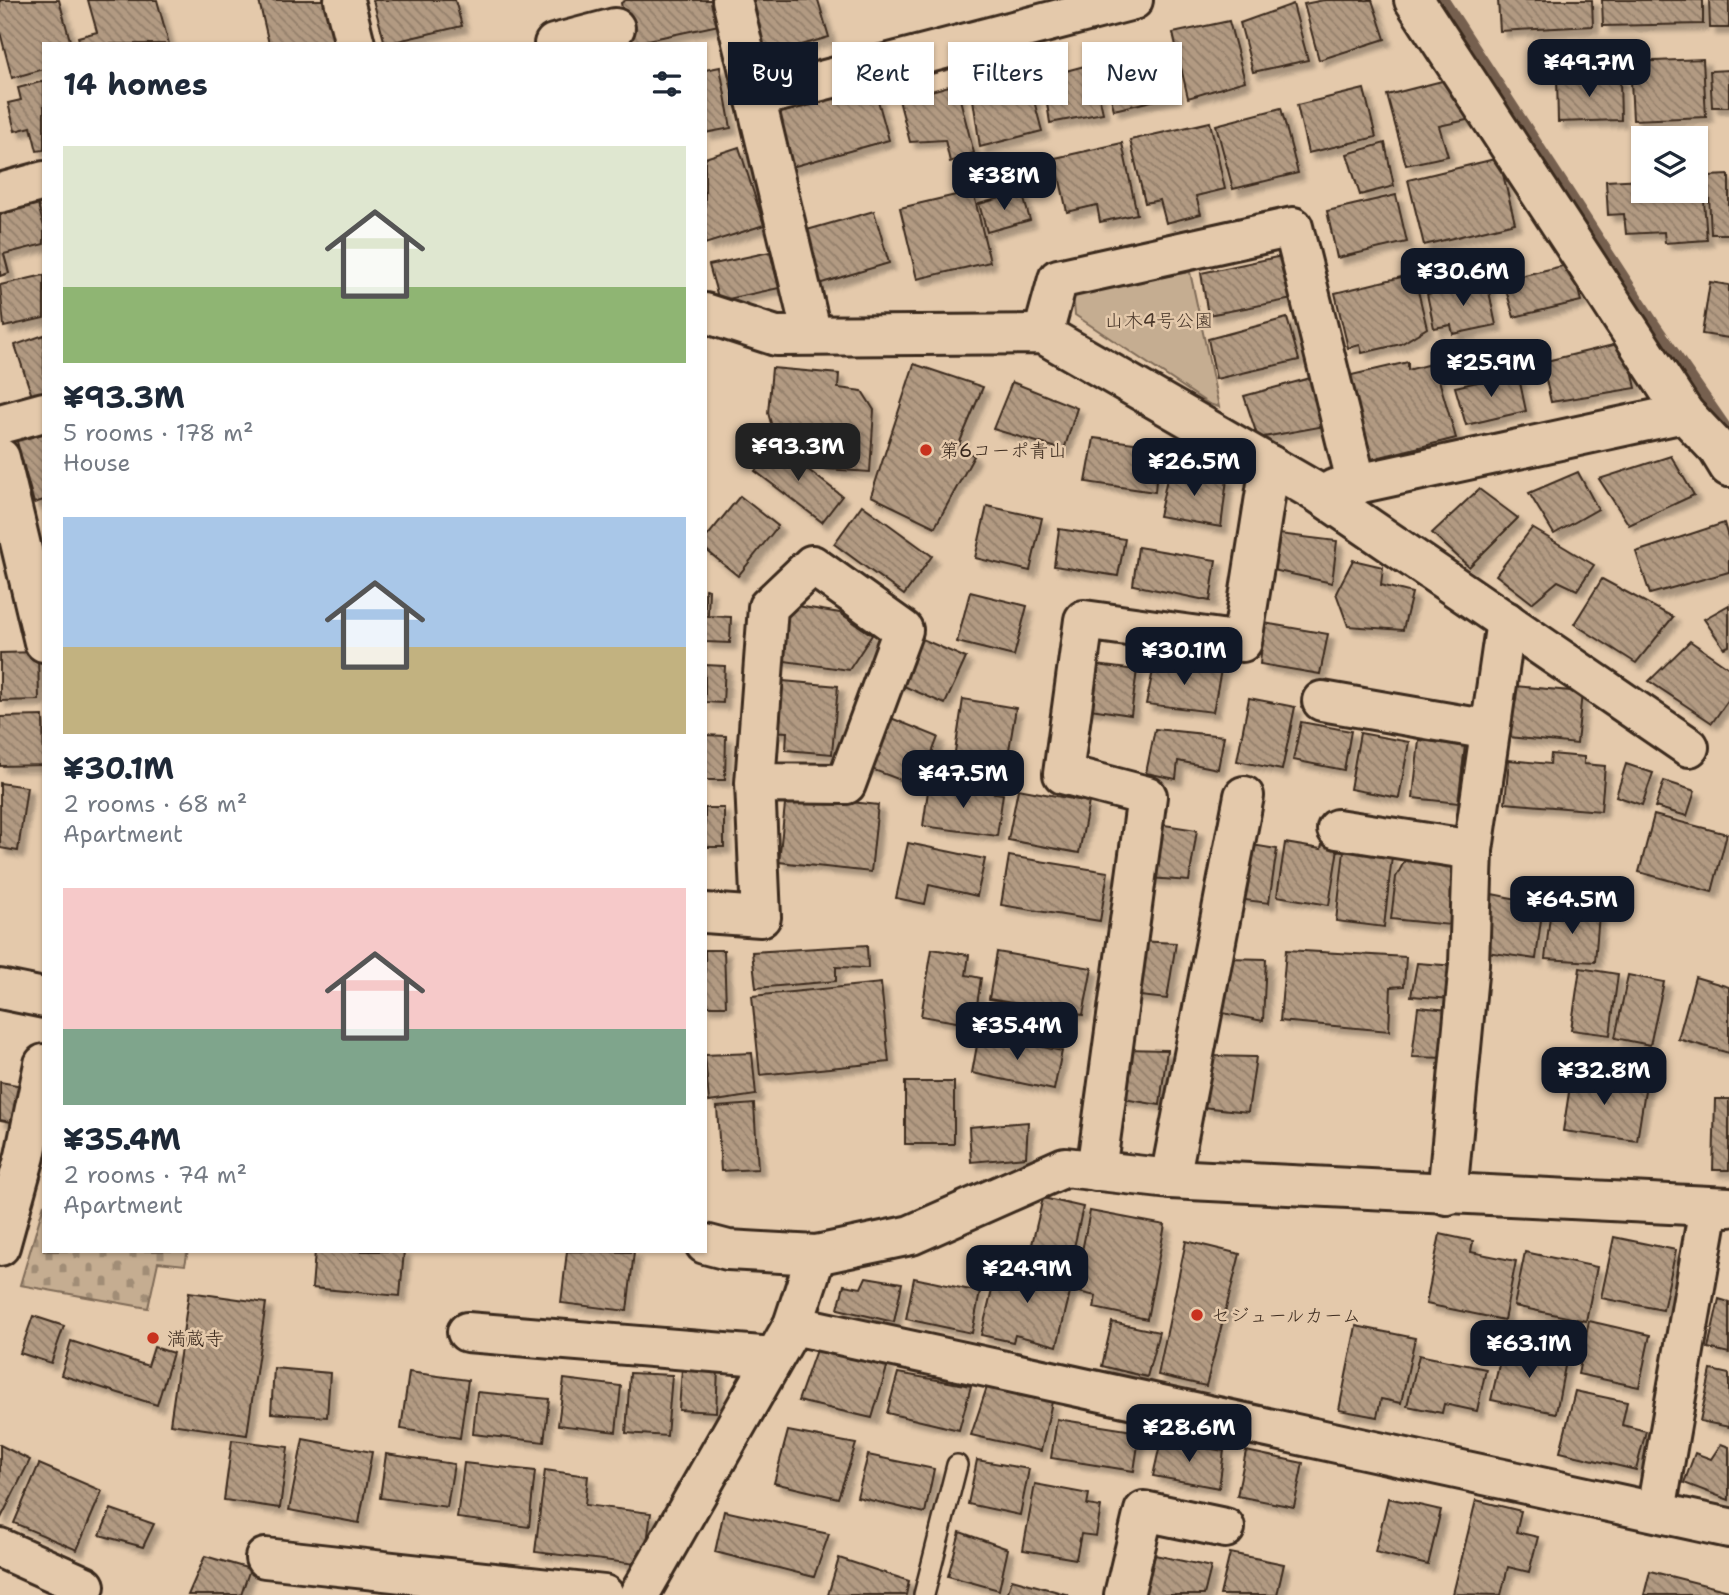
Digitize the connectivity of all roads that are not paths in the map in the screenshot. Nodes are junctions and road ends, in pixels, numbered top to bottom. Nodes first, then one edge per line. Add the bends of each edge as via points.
1 (344, 0) edge
2 (732, 0) edge
3 (1133, 0) edge
4 (1414, 0) edge
5 (615, 28) dead end
6 (354, 42) edge
7 (562, 42) edge
8 (742, 42) edge
9 (818, 81) edge
10 (757, 105) edge
11 (42, 182) edge
12 (0, 193) edge
13 (707, 314) edge
14 (1042, 334) junction
15 (813, 335) junction
16 (42, 413) edge
17 (1684, 413) junction
18 (0, 424) edge
19 (1725, 454) edge
20 (0, 458) edge
21 (1270, 465) junction
22 (1357, 485) junction
23 (1318, 493) junction
24 (1506, 621) junction
25 (42, 634) edge
26 (1322, 701) dead end
27 (1490, 730) junction
28 (1689, 747) dead end
29 (755, 783) junction
30 (1244, 796) dead end
31 (1337, 829) dead end
32 (1473, 850) junction
33 (707, 913) edge
34 (0, 989) edge
35 (42, 998) edge
36 (42, 1074) edge
37 (1096, 1171) junction
38 (1170, 1179) junction
39 (1447, 1195) junction
40 (1719, 1207) edge
41 (707, 1244) edge
42 (0, 1246) edge
43 (816, 1255) junction
44 (467, 1332) dead end
45 (783, 1341) junction
46 (957, 1465) dead end
47 (1656, 1511) junction
48 (1225, 1528) dead end
49 (1729, 1528) edge
50 (0, 1548) edge
51 (265, 1559) dead end
52 (347, 1582) edge
53 (85, 1586) dead end
54 (604, 1595) edge
55 (639, 1595) edge
56 (924, 1595) edge
57 (1124, 1595) edge

1 - 6 street
2 - 8 street
3 - 9 street
4 - 17 street
5 - 7 street
10 - 15 street
11 - 12 street
13 - 15 street via 776,336
14 - 15 street
14 - 21 street
14 - 22 street via 1058,279 1293,228
16 - 18 street
17 - 19 street
17 - 22 street
20 - 25 street
21 - 23 street
21 - 37 street via 1242,642 1084,620 1063,774 1147,796
22 - 23 street
23 - 24 street
24 - 27 street
24 - 28 street
26 - 27 street
27 - 32 street
29 - 29 street via 768,607 812,565 903,630 846,784
29 - 33 street via 761,917
30 - 38 street
31 - 32 street
32 - 39 street via 1469,964
34 - 35 street
36 - 42 street
37 - 38 street
37 - 43 street via 1065,1167 911,1235
38 - 39 street
39 - 40 street
40 - 47 street
41 - 43 street
43 - 45 street
44 - 45 street
45 - 47 street
45 - 55 street
46 - 56 lane
47 - 49 street
48 - 57 street via 1144,1511
50 - 53 street
51 - 52 street
52 - 54 street

